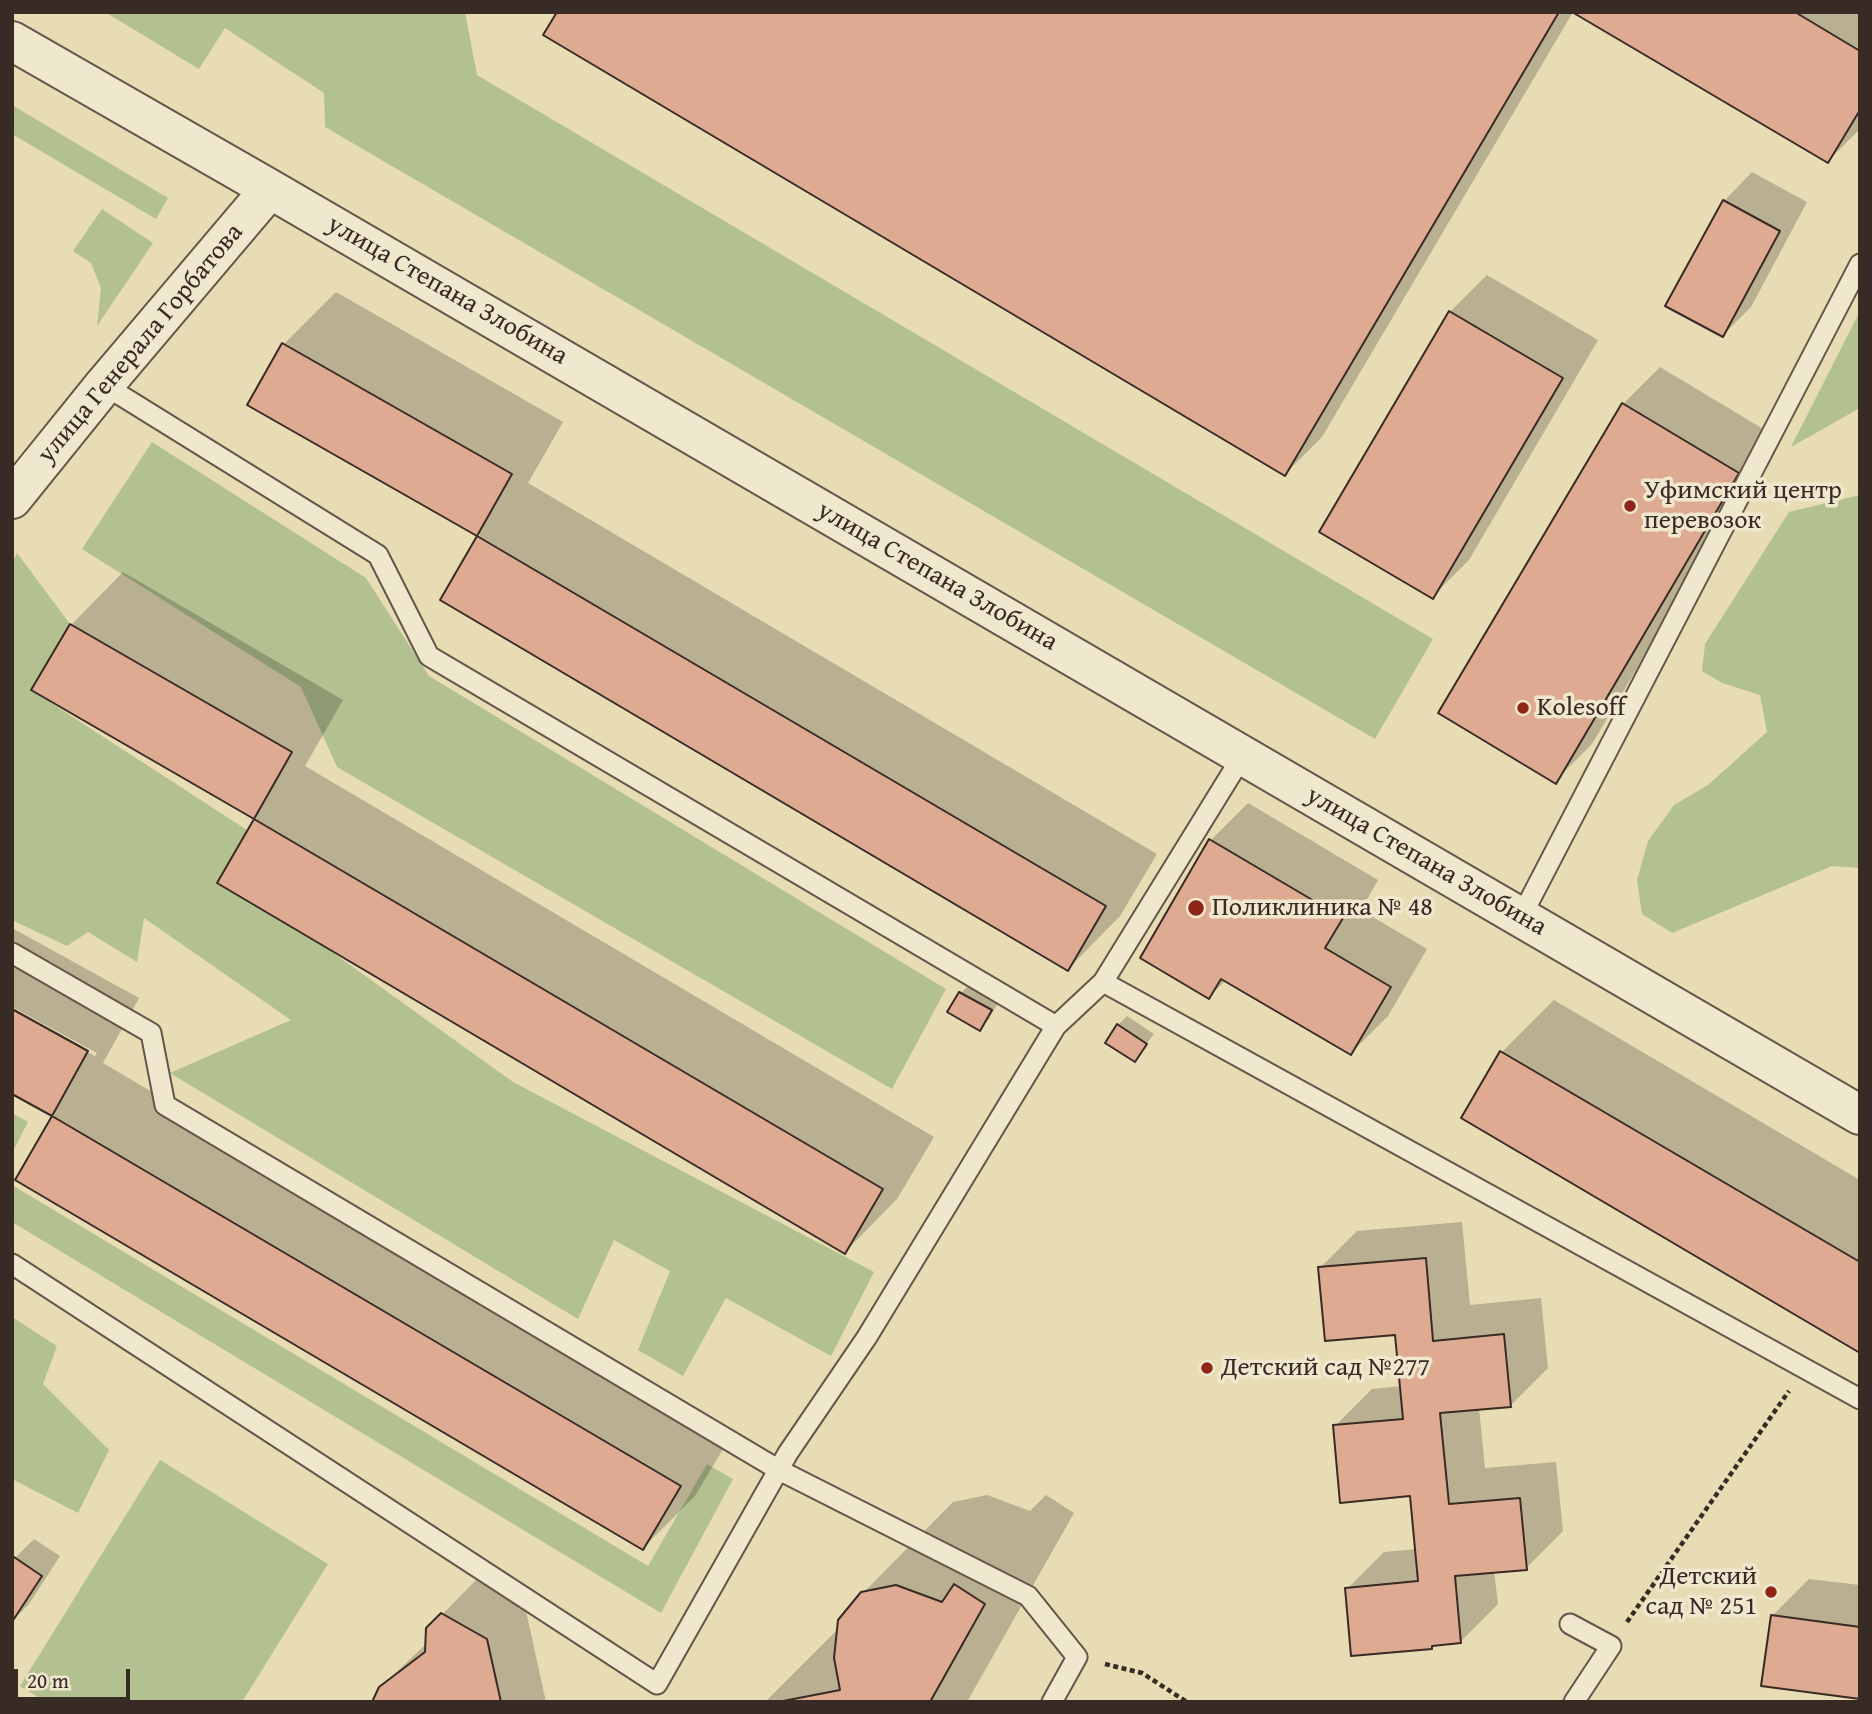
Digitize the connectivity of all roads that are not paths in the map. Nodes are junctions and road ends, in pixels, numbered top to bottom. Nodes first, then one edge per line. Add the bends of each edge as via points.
1 (12, 41) edge
2 (270, 189) junction
3 (1860, 264) edge
4 (104, 386) junction
5 (12, 499) edge
6 (1243, 755) junction
7 (1521, 917) junction
8 (12, 953) edge
9 (1103, 982) junction
10 (1056, 1026) junction
11 (1860, 1115) edge
12 (12, 1264) edge
13 (1860, 1399) edge
14 (779, 1469) junction
15 (1570, 1624) dead end
16 (654, 1693) edge
17 (1052, 1702) edge
18 (1574, 1702) edge

1 - 2 street, улица Степана Злобина
2 - 4 street, улица Генерала Горбатова
2 - 6 street, улица Степана Злобина
3 - 7 lane
4 - 5 street, улица Генерала Горбатова
4 - 10 lane via 378,555 429,656
6 - 7 street, улица Степана Злобина
6 - 9 lane
7 - 11 street, улица Степана Злобина
8 - 14 lane via 151,1034 165,1105
9 - 10 lane
9 - 13 lane
10 - 14 lane via 867,1337
12 - 16 lane
14 - 16 lane
14 - 17 lane via 1028,1596 1077,1657
15 - 18 lane via 1611,1646

